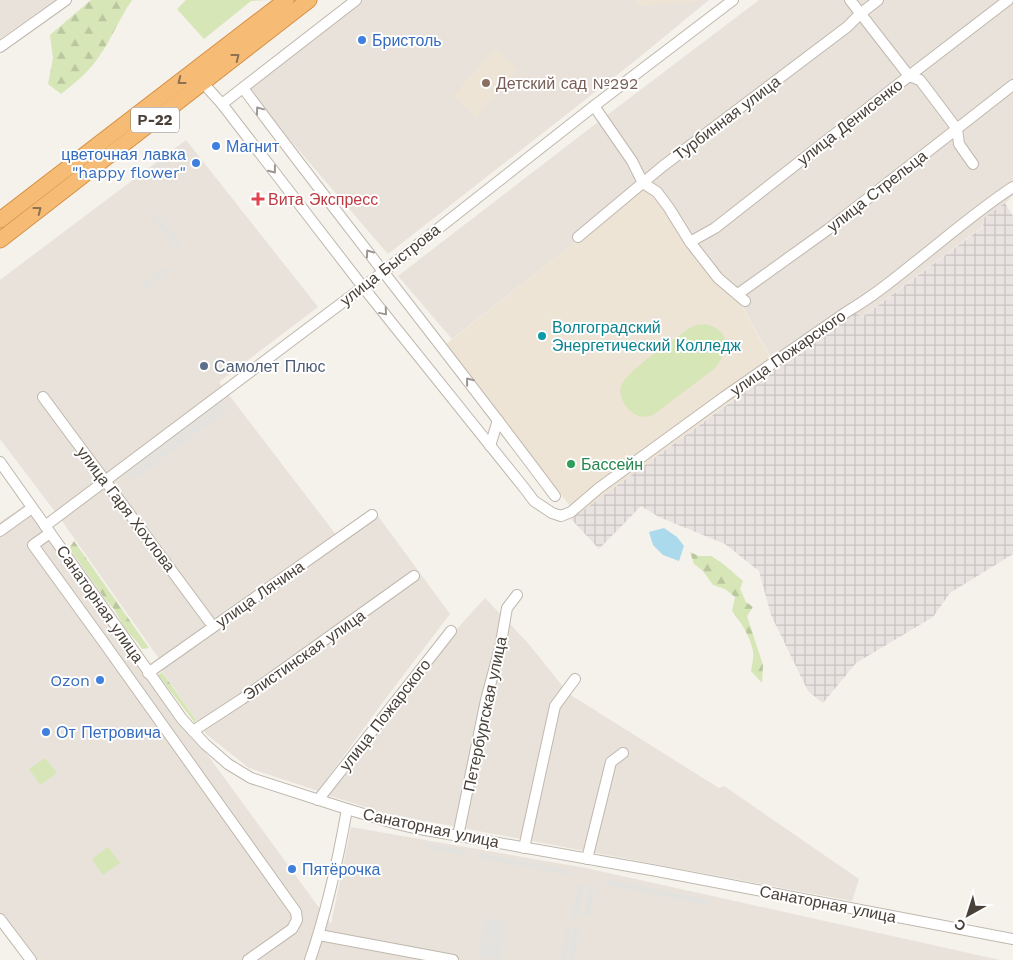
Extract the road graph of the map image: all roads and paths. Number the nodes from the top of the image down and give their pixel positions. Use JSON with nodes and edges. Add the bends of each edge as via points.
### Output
{"nodes":[{"id":1,"x":66,"y":0,"type":"edge"},
{"id":2,"x":286,"y":0,"type":"edge"},
{"id":3,"x":309,"y":0,"type":"edge"},
{"id":4,"x":356,"y":0,"type":"edge"},
{"id":5,"x":734,"y":0,"type":"edge"},
{"id":6,"x":850,"y":0,"type":"edge"},
{"id":7,"x":878,"y":0,"type":"edge"},
{"id":8,"x":1008,"y":0,"type":"edge"},
{"id":9,"x":860,"y":14,"type":"junction"},
{"id":10,"x":0,"y":47,"type":"edge"},
{"id":11,"x":909,"y":76,"type":"junction"},
{"id":12,"x":203,"y":83,"type":"junction"},
{"id":13,"x":1013,"y":85,"type":"edge"},
{"id":14,"x":242,"y":88,"type":"junction"},
{"id":15,"x":222,"y":104,"type":"junction"},
{"id":16,"x":594,"y":106,"type":"junction"},
{"id":17,"x":957,"y":129,"type":"junction"},
{"id":18,"x":973,"y":164,"type":"dead end"},
{"id":19,"x":643,"y":183,"type":"junction"},
{"id":20,"x":1013,"y":187,"type":"edge"},
{"id":21,"x":0,"y":220,"type":"edge"},
{"id":22,"x":578,"y":237,"type":"dead end"},
{"id":23,"x":0,"y":240,"type":"edge"},
{"id":24,"x":690,"y":242,"type":"junction"},
{"id":25,"x":383,"y":272,"type":"junction"},
{"id":26,"x":363,"y":287,"type":"junction"},
{"id":27,"x":43,"y":397,"type":"dead end"},
{"id":28,"x":498,"y":420,"type":"junction"},
{"id":29,"x":490,"y":446,"type":"junction"},
{"id":30,"x":0,"y":462,"type":"edge"},
{"id":31,"x":105,"y":481,"type":"junction"},
{"id":32,"x":555,"y":496,"type":"dead end"},
{"id":33,"x":32,"y":508,"type":"junction"},
{"id":34,"x":372,"y":515,"type":"dead end"},
{"id":35,"x":47,"y":530,"type":"junction"},
{"id":36,"x":0,"y":531,"type":"edge"},
{"id":37,"x":414,"y":576,"type":"dead end"},
{"id":38,"x":517,"y":595,"type":"dead end"},
{"id":39,"x":209,"y":621,"type":"dead end"},
{"id":40,"x":118,"y":629,"type":"junction"},
{"id":41,"x":451,"y":631,"type":"dead end"},
{"id":42,"x":102,"y":640,"type":"junction"},
{"id":43,"x":148,"y":672,"type":"junction"},
{"id":44,"x":575,"y":679,"type":"dead end"},
{"id":45,"x":193,"y":731,"type":"junction"},
{"id":46,"x":623,"y":754,"type":"dead end"},
{"id":47,"x":318,"y":800,"type":"junction"},
{"id":48,"x":347,"y":809,"type":"junction"},
{"id":49,"x":458,"y":836,"type":"junction"},
{"id":50,"x":524,"y":848,"type":"junction"},
{"id":51,"x":587,"y":859,"type":"junction"},
{"id":52,"x":0,"y":919,"type":"edge"},
{"id":53,"x":319,"y":935,"type":"junction"},
{"id":54,"x":1013,"y":939,"type":"edge"},
{"id":55,"x":31,"y":960,"type":"edge"},
{"id":56,"x":248,"y":960,"type":"edge"},
{"id":57,"x":310,"y":960,"type":"edge"},
{"id":58,"x":453,"y":960,"type":"edge"}],
"edges":[{"from":1,"to":10,"type":"street"},
{"from":2,"to":21,"type":"highway","number":"Р-22","one_way":true},
{"from":12,"to":3,"type":"highway","number":"Р-22","one_way":true},
{"from":4,"to":14,"type":"street"},
{"from":5,"to":16,"type":"street","name":"улица Быстрова"},
{"from":6,"to":9,"type":"street"},
{"from":7,"to":9,"type":"street","name":"Турбинная улица"},
{"from":8,"to":11,"type":"street","name":"улица Денисенко"},
{"from":9,"to":11,"type":"street"},
{"from":9,"to":19,"type":"street","name":"Турбинная улица","via":[[847,28]]},
{"from":11,"to":17,"type":"street","via":[[920,80]]},
{"from":11,"to":24,"type":"street","name":"улица Денисенко","via":[[715,228]]},
{"from":12,"to":15,"type":"street"},
{"from":23,"to":12,"type":"highway","number":"Р-22","one_way":true},
{"from":13,"to":17,"type":"street","name":"улица Стрельца"},
{"from":14,"to":15,"type":"street"},
{"from":25,"to":14,"type":"street","one_way":true},
{"from":15,"to":26,"type":"street","one_way":true},
{"from":16,"to":19,"type":"street","via":[[632,161]]},
{"from":16,"to":25,"type":"street","name":"улица Быстрова"},
{"from":17,"to":18,"type":"street","via":[[959,144]]},
{"from":17,"to":24,"type":"street","name":"улица Стрельца","via":[[742,298],[718,278]]},
{"from":19,"to":22,"type":"street","name":"Турбинная улица"},
{"from":19,"to":24,"type":"street","via":[[658,192]]},
{"from":20,"to":29,"type":"street","name":"улица Пожарского","via":[[861,303],[700,414],[571,512],[561,516],[534,500]]},
{"from":25,"to":26,"type":"street","name":"улица Быстрова"},
{"from":28,"to":25,"type":"street","one_way":true},
{"from":26,"to":29,"type":"street","one_way":true},
{"from":26,"to":31,"type":"street","name":"улица Быстрова"},
{"from":27,"to":31,"type":"street","name":"улица Гаря Хохлова"},
{"from":28,"to":29,"type":"street"},
{"from":28,"to":32,"type":"street"},
{"from":30,"to":33,"type":"street","name":"Санаторная улица"},
{"from":31,"to":35,"type":"street","name":"улица Быстрова"},
{"from":31,"to":39,"type":"street","name":"улица Гаря Хохлова"},
{"from":33,"to":35,"type":"street","name":"Санаторная улица"},
{"from":33,"to":36,"type":"street"},
{"from":34,"to":43,"type":"street","name":"улица Лячина"},
{"from":35,"to":40,"type":"street","name":"Санаторная улица"},
{"from":35,"to":42,"type":"street","name":"улица Быстрова","via":[[33,545]]},
{"from":37,"to":45,"type":"street","name":"Элистинская улица"},
{"from":38,"to":49,"type":"street","name":"Петербургская улица","via":[[507,608]]},
{"from":40,"to":42,"type":"street"},
{"from":40,"to":43,"type":"street","name":"Санаторная улица"},
{"from":41,"to":47,"type":"street","name":"улица Пожарского"},
{"from":42,"to":56,"type":"street","via":[[296,912],[297,920],[292,929]]},
{"from":43,"to":45,"type":"street","name":"Санаторная улица"},
{"from":44,"to":50,"type":"street","via":[[555,706]]},
{"from":45,"to":47,"type":"street","name":"Санаторная улица","via":[[228,764],[251,778]]},
{"from":46,"to":51,"type":"street","via":[[611,762]]},
{"from":47,"to":48,"type":"street","name":"Санаторная улица"},
{"from":48,"to":49,"type":"street","name":"Санаторная улица","via":[[397,824]]},
{"from":48,"to":53,"type":"street"},
{"from":49,"to":50,"type":"street","name":"Санаторная улица"},
{"from":50,"to":51,"type":"street","name":"Санаторная улица"},
{"from":51,"to":54,"type":"street","name":"Санаторная улица"},
{"from":52,"to":55,"type":"street"},
{"from":53,"to":57,"type":"street"},
{"from":53,"to":58,"type":"street"}]}
